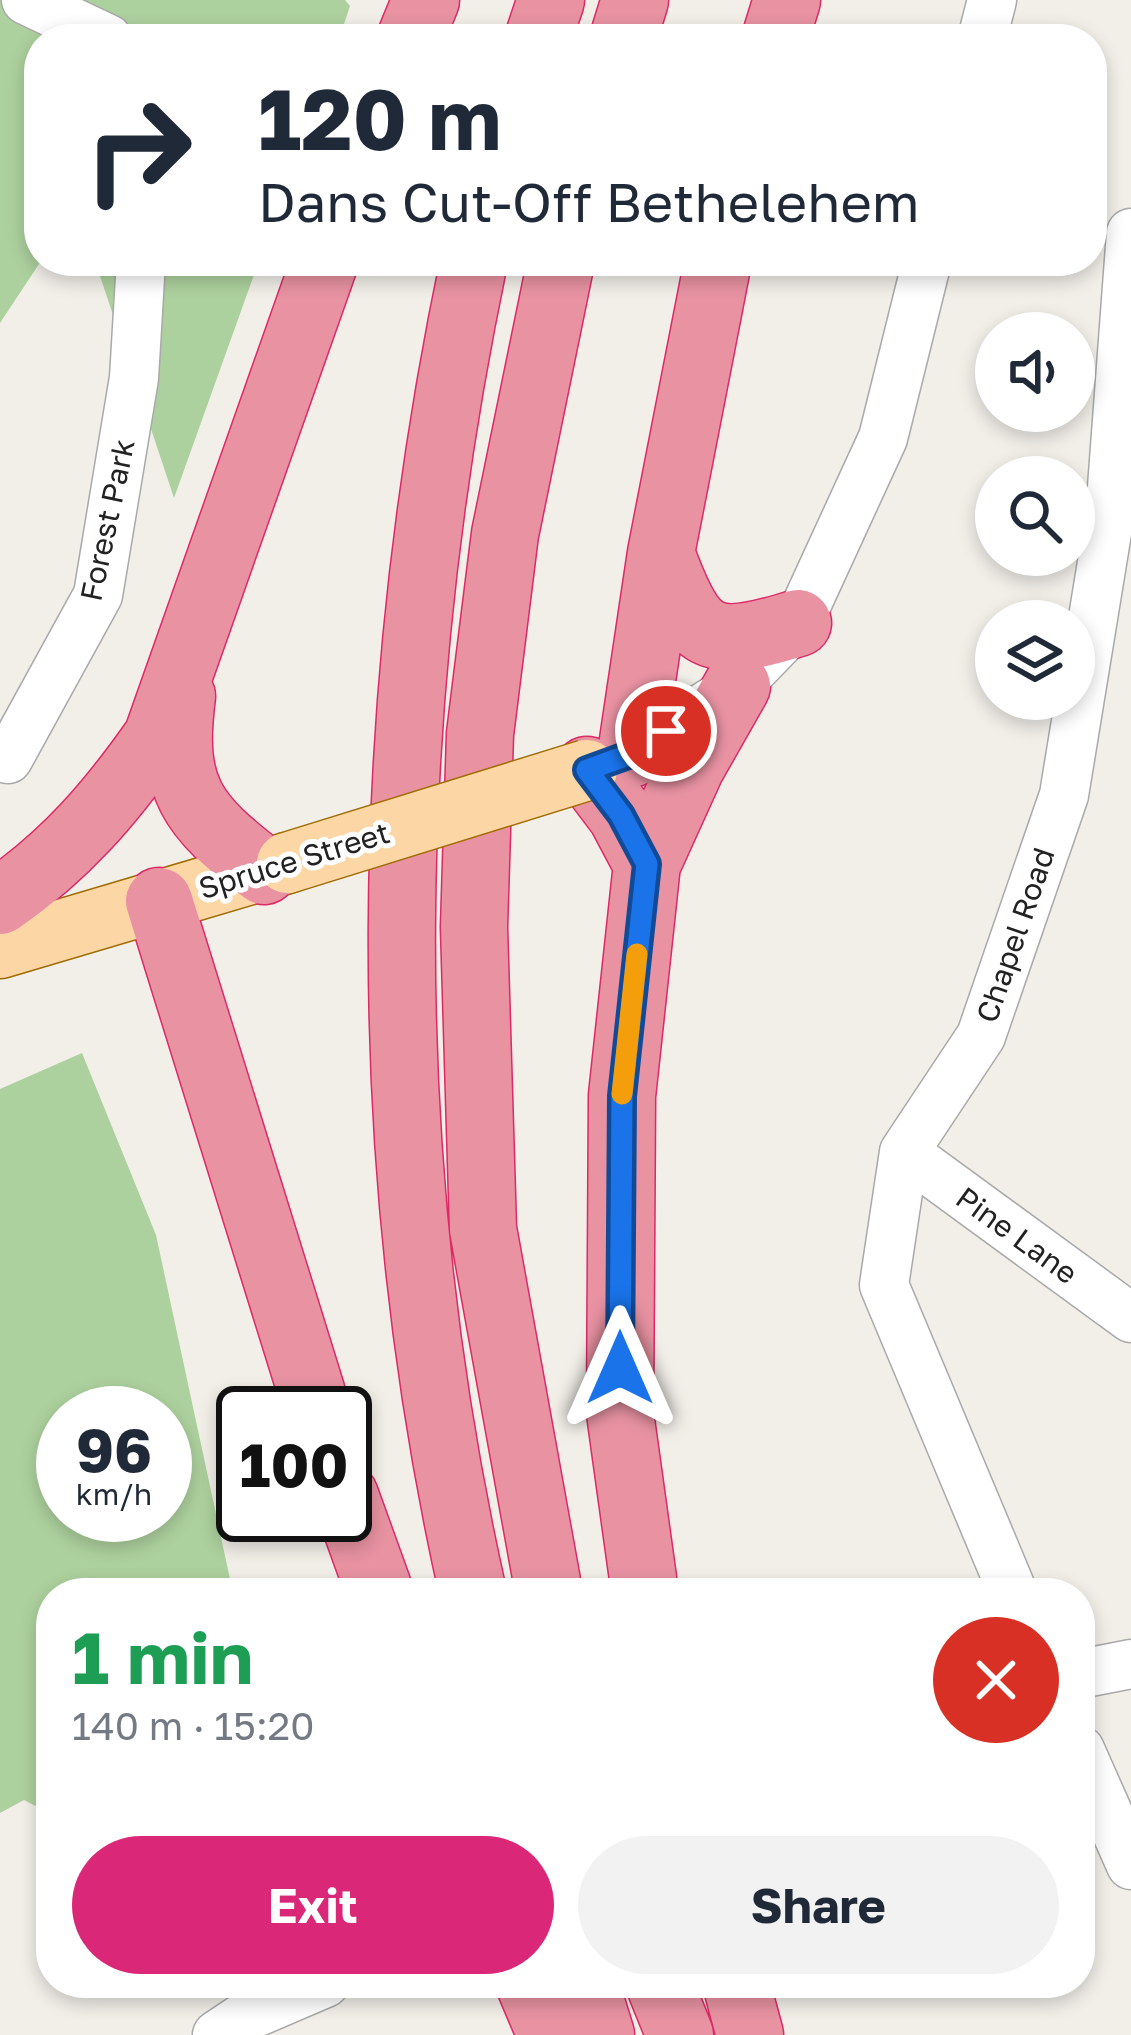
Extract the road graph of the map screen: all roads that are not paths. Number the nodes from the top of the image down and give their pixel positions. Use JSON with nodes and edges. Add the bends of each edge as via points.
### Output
{"nodes":[{"id":1,"x":26,"y":0,"type":"edge"},
{"id":2,"x":76,"y":24,"type":"edge"},
{"id":3,"x":1131,"y":233,"type":"edge"},
{"id":4,"x":140,"y":276,"type":"edge"},
{"id":5,"x":320,"y":276,"type":"edge"},
{"id":6,"x":471,"y":276,"type":"edge"},
{"id":7,"x":558,"y":276,"type":"edge"},
{"id":8,"x":715,"y":276,"type":"edge"},
{"id":9,"x":923,"y":276,"type":"edge"},
{"id":10,"x":661,"y":554,"type":"junction"},
{"id":11,"x":798,"y":623,"type":"junction"},
{"id":12,"x":188,"y":651,"type":"junction"},
{"id":13,"x":737,"y":686,"type":"junction"},
{"id":14,"x":8,"y":759,"type":"dead end"},
{"id":15,"x":609,"y":762,"type":"junction"},
{"id":16,"x":647,"y":864,"type":"junction"},
{"id":17,"x":275,"y":867,"type":"junction"},
{"id":18,"x":0,"y":901,"type":"edge"},
{"id":19,"x":159,"y":901,"type":"junction"},
{"id":20,"x":0,"y":947,"type":"edge"},
{"id":21,"x":904,"y":1152,"type":"junction"},
{"id":22,"x":1131,"y":1318,"type":"edge"},
{"id":23,"x":311,"y":1386,"type":"edge"},
{"id":24,"x":362,"y":1542,"type":"edge"},
{"id":25,"x":375,"y":1578,"type":"edge"},
{"id":26,"x":470,"y":1578,"type":"edge"},
{"id":27,"x":546,"y":1578,"type":"edge"},
{"id":28,"x":643,"y":1578,"type":"edge"},
{"id":29,"x":1006,"y":1578,"type":"edge"},
{"id":30,"x":1131,"y":1664,"type":"edge"},
{"id":31,"x":1095,"y":1672,"type":"edge"},
{"id":32,"x":1095,"y":1784,"type":"edge"},
{"id":33,"x":1131,"y":1865,"type":"edge"},
{"id":34,"x":292,"y":1998,"type":"edge"},
{"id":35,"x":535,"y":1998,"type":"edge"},
{"id":36,"x":590,"y":1998,"type":"edge"},
{"id":37,"x":664,"y":1998,"type":"edge"},
{"id":38,"x":740,"y":1998,"type":"edge"},
{"id":39,"x":229,"y":2027,"type":"edge"},
{"id":40,"x":551,"y":2035,"type":"edge"},
{"id":41,"x":601,"y":2035,"type":"edge"},
{"id":42,"x":680,"y":2035,"type":"edge"},
{"id":43,"x":750,"y":2035,"type":"edge"}],
"edges":[{"from":1,"to":2,"type":"street"},
{"from":3,"to":21,"type":"street","name":"Chapel Road","via":[[1110,514],[1064,795],[981,1036]]},
{"from":4,"to":14,"type":"street","name":"Forest Park","via":[[134,378],[98,595]]},
{"from":5,"to":12,"type":"highway"},
{"from":6,"to":26,"type":"highway","via":[[441,418],[409,686],[401,863],[404,1091],[417,1249],[442,1454]]},
{"from":7,"to":27,"type":"highway","via":[[505,534],[480,734],[475,927],[483,1229]]},
{"from":8,"to":10,"type":"highway"},
{"from":9,"to":11,"type":"street","name":"Spruce Street","via":[[883,438]]},
{"from":10,"to":11,"type":"highway","via":[[682,609],[704,631],[741,641]]},
{"from":10,"to":15,"type":"highway"},
{"from":11,"to":13,"type":"street","name":"Spruce Street"},
{"from":12,"to":17,"type":"highway","via":[[176,768],[226,842]]},
{"from":12,"to":18,"type":"highway","via":[[157,737],[110,805],[55,862]]},
{"from":13,"to":15,"type":"street","name":"Spruce Street"},
{"from":13,"to":16,"type":"highway"},
{"from":15,"to":16,"type":"highway","via":[[621,815]]},
{"from":15,"to":17,"type":"main road","name":"Spruce Street","bridge":true},
{"from":16,"to":28,"type":"highway","via":[[622,1096],[620,1390]]},
{"from":17,"to":19,"type":"main road","name":"Spruce Street"},
{"from":19,"to":20,"type":"main road","name":"Spruce Street"},
{"from":19,"to":23,"type":"highway"},
{"from":21,"to":22,"type":"street","name":"Pine Lane"},
{"from":21,"to":29,"type":"street","name":"Chapel Road","via":[[884,1285]]},
{"from":24,"to":25,"type":"highway"},
{"from":30,"to":31,"type":"street"},
{"from":32,"to":33,"type":"street"},
{"from":34,"to":39,"type":"street"},
{"from":35,"to":40,"type":"highway"},
{"from":36,"to":41,"type":"highway"},
{"from":37,"to":42,"type":"highway"},
{"from":38,"to":43,"type":"highway"}]}
